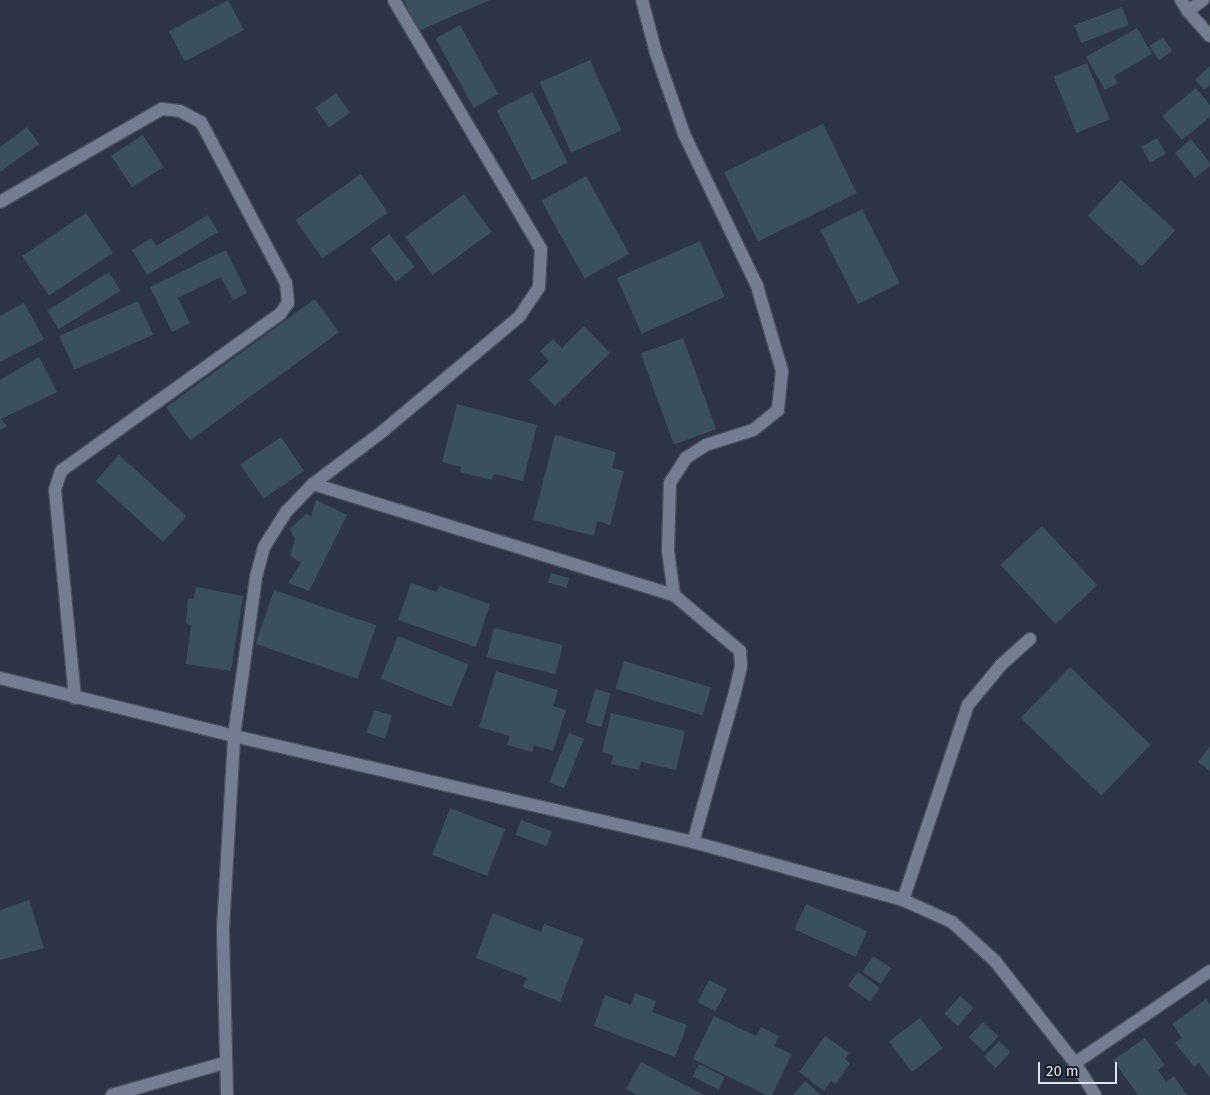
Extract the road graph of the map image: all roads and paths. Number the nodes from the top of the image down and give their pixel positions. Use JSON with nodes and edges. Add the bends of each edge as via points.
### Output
{"nodes":[{"id":1,"x":394,"y":0,"type":"edge"},
{"id":2,"x":642,"y":0,"type":"edge"},
{"id":3,"x":1181,"y":0,"type":"edge"},
{"id":4,"x":1203,"y":0,"type":"edge"},
{"id":5,"x":1188,"y":11,"type":"junction"},
{"id":6,"x":1210,"y":36,"type":"edge"},
{"id":7,"x":0,"y":202,"type":"edge"},
{"id":8,"x":313,"y":484,"type":"junction"},
{"id":9,"x":674,"y":594,"type":"junction"},
{"id":10,"x":1030,"y":638,"type":"dead end"},
{"id":11,"x":0,"y":678,"type":"edge"},
{"id":12,"x":75,"y":698,"type":"junction"},
{"id":13,"x":234,"y":736,"type":"junction"},
{"id":14,"x":693,"y":842,"type":"junction"},
{"id":15,"x":903,"y":900,"type":"junction"},
{"id":16,"x":1210,"y":971,"type":"edge"},
{"id":17,"x":224,"y":1063,"type":"junction"},
{"id":18,"x":1075,"y":1063,"type":"junction"},
{"id":19,"x":112,"y":1095,"type":"edge"},
{"id":20,"x":227,"y":1095,"type":"edge"},
{"id":21,"x":1094,"y":1095,"type":"edge"}],
"edges":[{"from":1,"to":8,"type":"street","via":[[541,250],[539,287],[519,317],[383,431]]},
{"from":2,"to":9,"type":"street","via":[[684,134],[757,286],[782,371],[778,410],[753,430],[706,445],[686,458],[670,483],[668,551]]},
{"from":3,"to":5,"type":"street"},
{"from":4,"to":5,"type":"street"},
{"from":5,"to":6,"type":"street"},
{"from":7,"to":12,"type":"street","via":[[162,109],[180,111],[201,122],[286,283],[288,302],[280,314],[61,471],[55,490]]},
{"from":8,"to":9,"type":"street"},
{"from":8,"to":13,"type":"street","via":[[286,512],[264,547],[256,577]]},
{"from":9,"to":14,"type":"street","via":[[740,651],[741,666],[735,692]]},
{"from":10,"to":15,"type":"street","via":[[1001,665],[968,705]]},
{"from":11,"to":12,"type":"street"},
{"from":12,"to":13,"type":"street"},
{"from":13,"to":14,"type":"street"},
{"from":13,"to":17,"type":"street","via":[[223,929]]},
{"from":14,"to":15,"type":"street"},
{"from":15,"to":18,"type":"street","via":[[952,922],[995,961]]},
{"from":16,"to":18,"type":"street"},
{"from":17,"to":19,"type":"street"},
{"from":17,"to":20,"type":"street"},
{"from":18,"to":21,"type":"street"}]}
